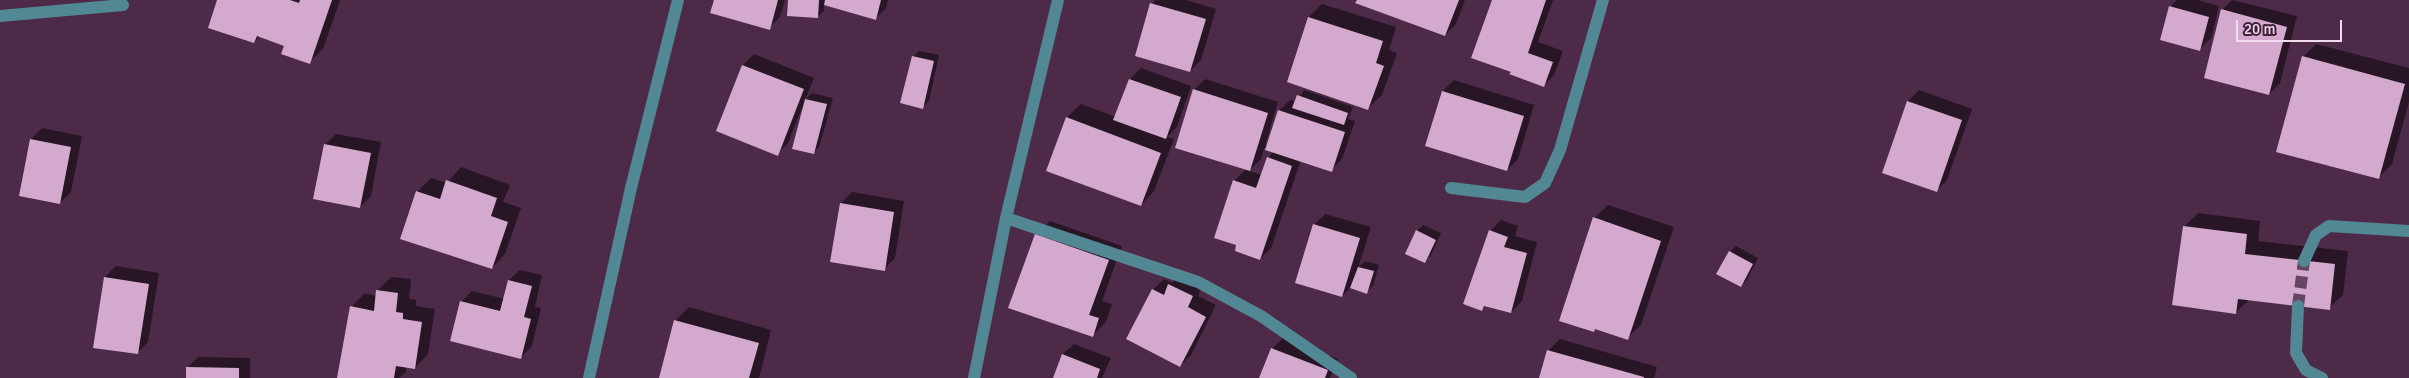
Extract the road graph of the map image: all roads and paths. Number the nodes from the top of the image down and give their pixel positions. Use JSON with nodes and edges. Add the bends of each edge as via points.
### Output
{"nodes":[{"id":1,"x":678,"y":0,"type":"edge"},
{"id":2,"x":1058,"y":0,"type":"edge"},
{"id":3,"x":1603,"y":0,"type":"edge"},
{"id":4,"x":123,"y":5,"type":"dead end"},
{"id":5,"x":0,"y":16,"type":"edge"},
{"id":6,"x":1451,"y":188,"type":"dead end"},
{"id":7,"x":1006,"y":218,"type":"junction"},
{"id":8,"x":2409,"y":231,"type":"edge"},
{"id":9,"x":2304,"y":261,"type":"tunnel mouth"},
{"id":10,"x":2298,"y":306,"type":"tunnel mouth"},
{"id":11,"x":589,"y":378,"type":"edge"},
{"id":12,"x":974,"y":378,"type":"edge"},
{"id":13,"x":1351,"y":378,"type":"edge"},
{"id":14,"x":2322,"y":378,"type":"edge"}],
"edges":[{"from":1,"to":11,"type":"street","via":[[631,188]]},
{"from":2,"to":7,"type":"street"},
{"from":3,"to":6,"type":"street","via":[[1560,150],[1546,182],[1526,197]]},
{"from":4,"to":5,"type":"street"},
{"from":7,"to":12,"type":"street"},
{"from":7,"to":13,"type":"street","via":[[1198,282],[1261,316]]},
{"from":8,"to":9,"type":"street","via":[[2329,226],[2316,235]]},
{"from":10,"to":14,"type":"street","via":[[2296,353],[2306,370]]}]}
